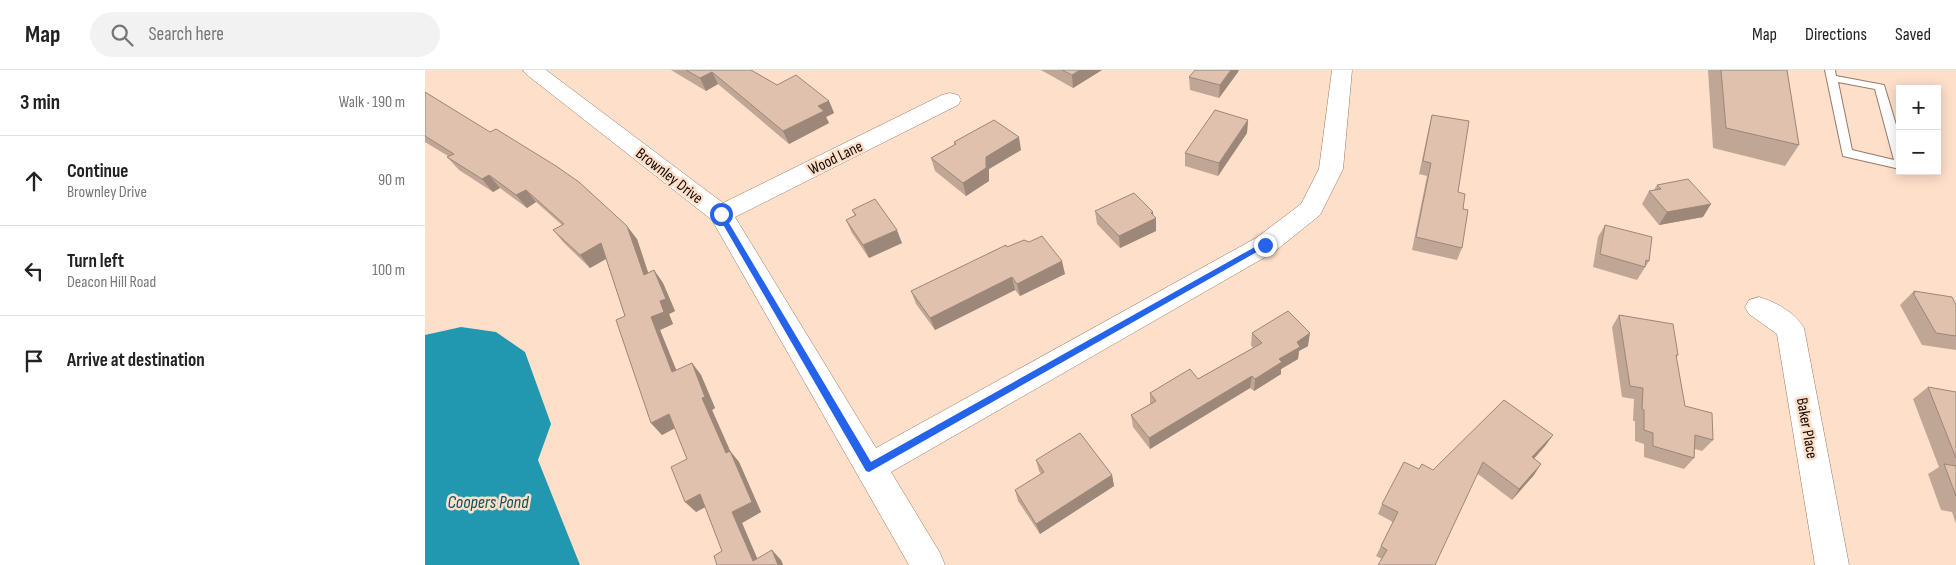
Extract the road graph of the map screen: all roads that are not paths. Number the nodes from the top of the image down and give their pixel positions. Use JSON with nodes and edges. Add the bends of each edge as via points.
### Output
{"nodes":[{"id":1,"x":533,"y":70,"type":"edge"},
{"id":2,"x":1342,"y":70,"type":"edge"},
{"id":3,"x":1831,"y":74,"type":"edge"},
{"id":4,"x":950,"y":100,"type":"dead end"},
{"id":5,"x":1896,"y":145,"type":"edge"},
{"id":6,"x":1896,"y":164,"type":"edge"},
{"id":7,"x":721,"y":214,"type":"junction"},
{"id":8,"x":1759,"y":307,"type":"dead end"},
{"id":9,"x":869,"y":468,"type":"junction"},
{"id":10,"x":928,"y":565,"type":"edge"},
{"id":11,"x":1832,"y":565,"type":"edge"}],
"edges":[{"from":1,"to":7,"type":"street","name":"Brownley Drive"},
{"from":2,"to":9,"type":"street","via":[[1331,169],[1311,209],[1265,245]]},
{"from":3,"to":5,"type":"lane","via":[[1880,87]]},
{"from":3,"to":6,"type":"lane","via":[[1847,154]]},
{"from":4,"to":7,"type":"street","name":"Wood Lane"},
{"from":7,"to":9,"type":"street","name":"Brownley Drive"},
{"from":8,"to":11,"type":"street","name":"Baker Place","via":[[1790,328]]},
{"from":9,"to":10,"type":"street","name":"Brownley Drive"}]}
